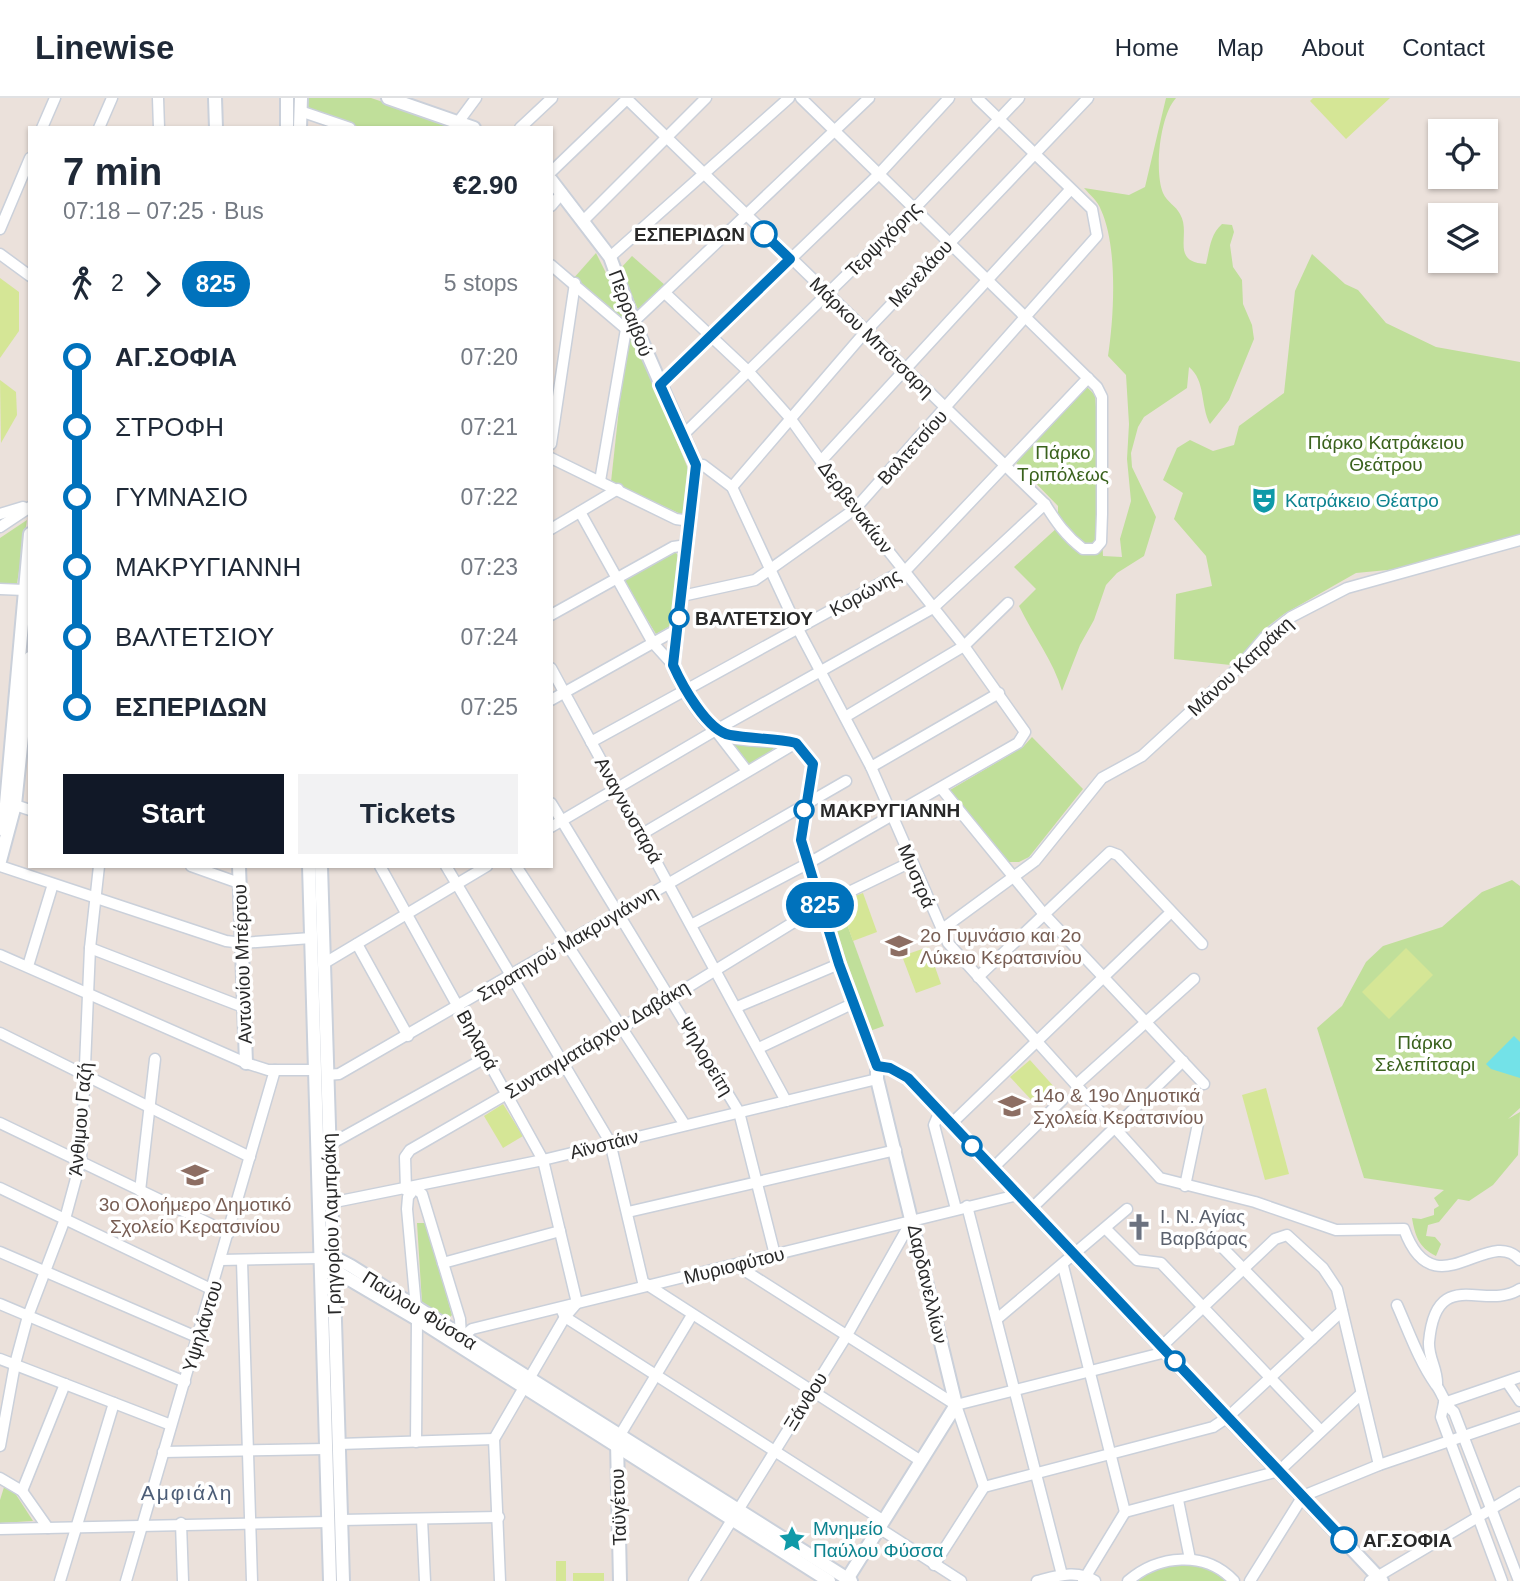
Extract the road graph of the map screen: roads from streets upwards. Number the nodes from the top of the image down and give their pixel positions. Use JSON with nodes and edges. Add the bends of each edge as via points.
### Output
{"nodes":[{"id":1,"x":55,"y":98,"type":"edge"},
{"id":2,"x":112,"y":98,"type":"edge"},
{"id":3,"x":159,"y":98,"type":"edge"},
{"id":4,"x":215,"y":98,"type":"edge"},
{"id":5,"x":287,"y":98,"type":"edge"},
{"id":6,"x":476,"y":98,"type":"edge"},
{"id":7,"x":552,"y":98,"type":"edge"},
{"id":8,"x":627,"y":98,"type":"edge"},
{"id":9,"x":706,"y":98,"type":"edge"},
{"id":10,"x":789,"y":98,"type":"edge"},
{"id":11,"x":801,"y":98,"type":"edge"},
{"id":12,"x":869,"y":98,"type":"edge"},
{"id":13,"x":948,"y":98,"type":"edge"},
{"id":14,"x":977,"y":98,"type":"edge"},
{"id":15,"x":1019,"y":98,"type":"edge"},
{"id":16,"x":396,"y":99,"type":"edge"},
{"id":17,"x":1083,"y":100,"type":"edge"},
{"id":18,"x":300,"y":105,"type":"edge"},
{"id":19,"x":459,"y":121,"type":"junction"},
{"id":20,"x":999,"y":121,"type":"junction"},
{"id":21,"x":43,"y":126,"type":"edge"},
{"id":22,"x":100,"y":126,"type":"edge"},
{"id":23,"x":159,"y":126,"type":"edge"},
{"id":24,"x":216,"y":126,"type":"edge"},
{"id":25,"x":287,"y":126,"type":"edge"},
{"id":26,"x":300,"y":126,"type":"edge"},
{"id":27,"x":346,"y":126,"type":"edge"},
{"id":28,"x":470,"y":126,"type":"edge"},
{"id":29,"x":522,"y":126,"type":"edge"},
{"id":30,"x":835,"y":132,"type":"junction"},
{"id":31,"x":666,"y":138,"type":"junction"},
{"id":32,"x":1033,"y":153,"type":"junction"},
{"id":33,"x":28,"y":163,"type":"edge"},
{"id":34,"x":553,"y":170,"type":"edge"},
{"id":35,"x":879,"y":174,"type":"junction"},
{"id":36,"x":704,"y":176,"type":"junction"},
{"id":37,"x":553,"y":182,"type":"edge"},
{"id":38,"x":1070,"y":190,"type":"junction"},
{"id":39,"x":562,"y":192,"type":"junction"},
{"id":40,"x":553,"y":203,"type":"edge"},
{"id":41,"x":914,"y":209,"type":"junction"},
{"id":42,"x":746,"y":218,"type":"junction"},
{"id":43,"x":583,"y":221,"type":"junction"},
{"id":44,"x":0,"y":229,"type":"edge"},
{"id":45,"x":950,"y":242,"type":"junction"},
{"id":46,"x":0,"y":254,"type":"edge"},
{"id":47,"x":610,"y":257,"type":"junction"},
{"id":48,"x":790,"y":259,"type":"junction"},
{"id":49,"x":553,"y":266,"type":"edge"},
{"id":50,"x":28,"y":275,"type":"edge"},
{"id":51,"x":989,"y":280,"type":"junction"},
{"id":52,"x":576,"y":283,"type":"junction"},
{"id":53,"x":666,"y":294,"type":"junction"},
{"id":54,"x":827,"y":294,"type":"junction"},
{"id":55,"x":1027,"y":317,"type":"junction"},
{"id":56,"x":630,"y":326,"type":"junction"},
{"id":57,"x":866,"y":331,"type":"junction"},
{"id":58,"x":712,"y":336,"type":"junction"},
{"id":59,"x":908,"y":370,"type":"junction"},
{"id":60,"x":749,"y":372,"type":"junction"},
{"id":61,"x":1088,"y":378,"type":"junction"},
{"id":62,"x":660,"y":385,"type":"junction"},
{"id":63,"x":947,"y":408,"type":"junction"},
{"id":64,"x":790,"y":418,"type":"junction"},
{"id":65,"x":553,"y":431,"type":"edge"},
{"id":66,"x":683,"y":435,"type":"junction"},
{"id":67,"x":553,"y":459,"type":"edge"},
{"id":68,"x":821,"y":461,"type":"junction"},
{"id":69,"x":696,"y":465,"type":"junction"},
{"id":70,"x":1006,"y":466,"type":"junction"},
{"id":71,"x":600,"y":481,"type":"junction"},
{"id":72,"x":732,"y":487,"type":"junction"},
{"id":73,"x":618,"y":489,"type":"junction"},
{"id":74,"x":1045,"y":504,"type":"junction"},
{"id":75,"x":28,"y":507,"type":"edge"},
{"id":76,"x":28,"y":507,"type":"edge"},
{"id":77,"x":855,"y":509,"type":"junction"},
{"id":78,"x":580,"y":512,"type":"junction"},
{"id":79,"x":0,"y":514,"type":"edge"},
{"id":80,"x":691,"y":521,"type":"junction"},
{"id":81,"x":0,"y":527,"type":"edge"},
{"id":82,"x":553,"y":528,"type":"edge"},
{"id":83,"x":1520,"y":540,"type":"edge"},
{"id":84,"x":687,"y":545,"type":"junction"},
{"id":85,"x":28,"y":553,"type":"edge"},
{"id":86,"x":771,"y":571,"type":"junction"},
{"id":87,"x":904,"y":571,"type":"junction"},
{"id":88,"x":617,"y":579,"type":"junction"},
{"id":89,"x":0,"y":589,"type":"edge"},
{"id":90,"x":24,"y":590,"type":"junction"},
{"id":91,"x":682,"y":596,"type":"junction"},
{"id":92,"x":1008,"y":603,"type":"dead end"},
{"id":93,"x":933,"y":608,"type":"junction"},
{"id":94,"x":553,"y":614,"type":"edge"},
{"id":95,"x":798,"y":629,"type":"junction"},
{"id":96,"x":676,"y":630,"type":"junction"},
{"id":97,"x":653,"y":643,"type":"junction"},
{"id":98,"x":964,"y":646,"type":"junction"},
{"id":99,"x":673,"y":665,"type":"junction"},
{"id":100,"x":553,"y":671,"type":"edge"},
{"id":101,"x":820,"y":672,"type":"junction"},
{"id":102,"x":28,"y":682,"type":"edge"},
{"id":103,"x":684,"y":688,"type":"junction"},
{"id":104,"x":565,"y":692,"type":"junction"},
{"id":105,"x":999,"y":693,"type":"junction"},
{"id":106,"x":553,"y":699,"type":"edge"},
{"id":107,"x":845,"y":717,"type":"junction"},
{"id":108,"x":716,"y":730,"type":"junction"},
{"id":109,"x":592,"y":742,"type":"junction"},
{"id":110,"x":796,"y":743,"type":"junction"},
{"id":111,"x":871,"y":767,"type":"junction"},
{"id":112,"x":747,"y":771,"type":"junction"},
{"id":113,"x":846,"y":781,"type":"dead end"},
{"id":114,"x":941,"y":788,"type":"junction"},
{"id":115,"x":617,"y":789,"type":"junction"},
{"id":116,"x":7,"y":803,"type":"edge"},
{"id":117,"x":553,"y":806,"type":"edge"},
{"id":118,"x":806,"y":806,"type":"junction"},
{"id":119,"x":28,"y":809,"type":"edge"},
{"id":120,"x":892,"y":816,"type":"junction"},
{"id":121,"x":562,"y":821,"type":"junction"},
{"id":122,"x":553,"y":826,"type":"edge"},
{"id":123,"x":0,"y":829,"type":"edge"},
{"id":124,"x":642,"y":834,"type":"junction"},
{"id":125,"x":0,"y":861,"type":"edge"},
{"id":126,"x":911,"y":862,"type":"junction"},
{"id":127,"x":807,"y":864,"type":"junction"},
{"id":128,"x":0,"y":866,"type":"edge"},
{"id":129,"x":99,"y":868,"type":"edge"},
{"id":130,"x":197,"y":868,"type":"edge"},
{"id":131,"x":239,"y":868,"type":"edge"},
{"id":132,"x":309,"y":868,"type":"edge"},
{"id":133,"x":321,"y":868,"type":"edge"},
{"id":134,"x":381,"y":868,"type":"edge"},
{"id":135,"x":447,"y":868,"type":"edge"},
{"id":136,"x":483,"y":868,"type":"edge"},
{"id":137,"x":517,"y":868,"type":"edge"},
{"id":138,"x":1013,"y":878,"type":"junction"},
{"id":139,"x":239,"y":883,"type":"junction"},
{"id":140,"x":669,"y":883,"type":"junction"},
{"id":141,"x":53,"y":884,"type":"junction"},
{"id":142,"x":457,"y":884,"type":"junction"},
{"id":143,"x":94,"y":896,"type":"junction"},
{"id":144,"x":820,"y":906,"type":"junction"},
{"id":145,"x":618,"y":913,"type":"junction"},
{"id":146,"x":1042,"y":913,"type":"junction"},
{"id":147,"x":407,"y":914,"type":"junction"},
{"id":148,"x":1167,"y":916,"type":"dead end"},
{"id":149,"x":693,"y":924,"type":"junction"},
{"id":150,"x":941,"y":930,"type":"junction"},
{"id":151,"x":311,"y":938,"type":"junction"},
{"id":152,"x":568,"y":942,"type":"junction"},
{"id":153,"x":242,"y":943,"type":"junction"},
{"id":154,"x":357,"y":944,"type":"junction"},
{"id":155,"x":1202,"y":944,"type":"dead end"},
{"id":156,"x":90,"y":948,"type":"junction"},
{"id":157,"x":0,"y":955,"type":"edge"},
{"id":158,"x":323,"y":964,"type":"junction"},
{"id":159,"x":839,"y":964,"type":"junction"},
{"id":160,"x":28,"y":967,"type":"junction"},
{"id":161,"x":715,"y":968,"type":"junction"},
{"id":162,"x":511,"y":975,"type":"junction"},
{"id":163,"x":978,"y":976,"type":"junction"},
{"id":164,"x":1102,"y":977,"type":"junction"},
{"id":165,"x":1194,"y":979,"type":"dead end"},
{"id":166,"x":88,"y":994,"type":"junction"},
{"id":167,"x":670,"y":998,"type":"junction"},
{"id":168,"x":854,"y":1003,"type":"junction"},
{"id":169,"x":243,"y":1007,"type":"junction"},
{"id":170,"x":459,"y":1007,"type":"junction"},
{"id":171,"x":737,"y":1007,"type":"junction"},
{"id":172,"x":1146,"y":1021,"type":"junction"},
{"id":173,"x":624,"y":1027,"type":"junction"},
{"id":174,"x":0,"y":1033,"type":"edge"},
{"id":175,"x":408,"y":1036,"type":"junction"},
{"id":176,"x":1038,"y":1043,"type":"junction"},
{"id":177,"x":759,"y":1048,"type":"junction"},
{"id":178,"x":487,"y":1057,"type":"junction"},
{"id":179,"x":155,"y":1059,"type":"dead end"},
{"id":180,"x":1183,"y":1060,"type":"junction"},
{"id":181,"x":246,"y":1063,"type":"junction"},
{"id":182,"x":562,"y":1063,"type":"junction"},
{"id":183,"x":275,"y":1070,"type":"junction"},
{"id":184,"x":881,"y":1071,"type":"junction"},
{"id":185,"x":321,"y":1072,"type":"junction"},
{"id":186,"x":85,"y":1076,"type":"junction"},
{"id":187,"x":1203,"y":1084,"type":"dead end"},
{"id":188,"x":1076,"y":1085,"type":"junction"},
{"id":189,"x":507,"y":1093,"type":"junction"},
{"id":190,"x":1063,"y":1099,"type":"dead end"},
{"id":191,"x":786,"y":1101,"type":"junction"},
{"id":192,"x":149,"y":1109,"type":"junction"},
{"id":193,"x":940,"y":1111,"type":"junction"},
{"id":194,"x":739,"y":1112,"type":"junction"},
{"id":195,"x":1199,"y":1119,"type":"dead end"},
{"id":196,"x":0,"y":1123,"type":"edge"},
{"id":197,"x":951,"y":1123,"type":"junction"},
{"id":198,"x":685,"y":1125,"type":"junction"},
{"id":199,"x":1115,"y":1127,"type":"junction"},
{"id":200,"x":610,"y":1142,"type":"junction"},
{"id":201,"x":329,"y":1145,"type":"junction"},
{"id":202,"x":896,"y":1150,"type":"junction"},
{"id":203,"x":250,"y":1157,"type":"junction"},
{"id":204,"x":80,"y":1160,"type":"junction"},
{"id":205,"x":543,"y":1160,"type":"junction"},
{"id":206,"x":993,"y":1168,"type":"junction"},
{"id":207,"x":758,"y":1182,"type":"junction"},
{"id":208,"x":1185,"y":1186,"type":"junction"},
{"id":209,"x":0,"y":1188,"type":"edge"},
{"id":210,"x":410,"y":1189,"type":"junction"},
{"id":211,"x":141,"y":1191,"type":"junction"},
{"id":212,"x":1017,"y":1195,"type":"junction"},
{"id":213,"x":330,"y":1203,"type":"junction"},
{"id":214,"x":967,"y":1206,"type":"junction"},
{"id":215,"x":956,"y":1209,"type":"junction"},
{"id":216,"x":1031,"y":1209,"type":"junction"},
{"id":217,"x":1127,"y":1209,"type":"dead end"},
{"id":218,"x":628,"y":1212,"type":"junction"},
{"id":219,"x":65,"y":1219,"type":"junction"},
{"id":220,"x":912,"y":1219,"type":"junction"},
{"id":221,"x":1105,"y":1229,"type":"junction"},
{"id":222,"x":560,"y":1231,"type":"junction"},
{"id":223,"x":229,"y":1233,"type":"junction"},
{"id":224,"x":1223,"y":1248,"type":"dead end"},
{"id":225,"x":0,"y":1252,"type":"edge"},
{"id":226,"x":1518,"y":1254,"type":"edge"},
{"id":227,"x":775,"y":1255,"type":"junction"},
{"id":228,"x":1076,"y":1255,"type":"junction"},
{"id":229,"x":221,"y":1260,"type":"junction"},
{"id":230,"x":242,"y":1261,"type":"junction"},
{"id":231,"x":328,"y":1261,"type":"junction"},
{"id":232,"x":443,"y":1263,"type":"junction"},
{"id":233,"x":736,"y":1265,"type":"junction"},
{"id":234,"x":1063,"y":1266,"type":"junction"},
{"id":235,"x":1244,"y":1270,"type":"junction"},
{"id":236,"x":45,"y":1271,"type":"junction"},
{"id":237,"x":357,"y":1283,"type":"junction"},
{"id":238,"x":648,"y":1286,"type":"junction"},
{"id":239,"x":1520,"y":1289,"type":"edge"},
{"id":240,"x":213,"y":1290,"type":"junction"},
{"id":241,"x":333,"y":1295,"type":"junction"},
{"id":242,"x":577,"y":1303,"type":"junction"},
{"id":243,"x":0,"y":1304,"type":"edge"},
{"id":244,"x":1397,"y":1305,"type":"dead end"},
{"id":245,"x":1204,"y":1308,"type":"junction"},
{"id":246,"x":1342,"y":1311,"type":"junction"},
{"id":247,"x":416,"y":1312,"type":"junction"},
{"id":248,"x":562,"y":1312,"type":"junction"},
{"id":249,"x":692,"y":1315,"type":"junction"},
{"id":250,"x":28,"y":1316,"type":"junction"},
{"id":251,"x":997,"y":1319,"type":"junction"},
{"id":252,"x":846,"y":1335,"type":"junction"},
{"id":253,"x":199,"y":1338,"type":"junction"},
{"id":254,"x":1311,"y":1339,"type":"junction"},
{"id":255,"x":458,"y":1340,"type":"junction"},
{"id":256,"x":1164,"y":1350,"type":"junction"},
{"id":257,"x":0,"y":1359,"type":"edge"},
{"id":258,"x":15,"y":1364,"type":"junction"},
{"id":259,"x":1091,"y":1372,"type":"junction"},
{"id":260,"x":654,"y":1375,"type":"junction"},
{"id":261,"x":1520,"y":1377,"type":"edge"},
{"id":262,"x":1271,"y":1378,"type":"junction"},
{"id":263,"x":185,"y":1382,"type":"junction"},
{"id":264,"x":1507,"y":1382,"type":"junction"},
{"id":265,"x":526,"y":1383,"type":"junction"},
{"id":266,"x":65,"y":1384,"type":"junction"},
{"id":267,"x":1437,"y":1385,"type":"junction"},
{"id":268,"x":812,"y":1391,"type":"junction"},
{"id":269,"x":1015,"y":1391,"type":"junction"},
{"id":270,"x":1361,"y":1394,"type":"junction"},
{"id":271,"x":1520,"y":1401,"type":"edge"},
{"id":272,"x":114,"y":1403,"type":"junction"},
{"id":273,"x":1444,"y":1403,"type":"junction"},
{"id":274,"x":956,"y":1405,"type":"junction"},
{"id":275,"x":1520,"y":1417,"type":"edge"},
{"id":276,"x":1228,"y":1418,"type":"junction"},
{"id":277,"x":171,"y":1425,"type":"junction"},
{"id":278,"x":1320,"y":1430,"type":"junction"},
{"id":279,"x":1464,"y":1437,"type":"junction"},
{"id":280,"x":494,"y":1439,"type":"junction"},
{"id":281,"x":618,"y":1440,"type":"junction"},
{"id":282,"x":1450,"y":1441,"type":"junction"},
{"id":283,"x":416,"y":1442,"type":"junction"},
{"id":284,"x":0,"y":1446,"type":"edge"},
{"id":285,"x":332,"y":1447,"type":"junction"},
{"id":286,"x":249,"y":1449,"type":"junction"},
{"id":287,"x":774,"y":1451,"type":"junction"},
{"id":288,"x":163,"y":1452,"type":"junction"},
{"id":289,"x":1112,"y":1454,"type":"junction"},
{"id":290,"x":921,"y":1461,"type":"junction"},
{"id":291,"x":1379,"y":1465,"type":"junction"},
{"id":292,"x":1279,"y":1471,"type":"junction"},
{"id":293,"x":1035,"y":1472,"type":"junction"},
{"id":294,"x":0,"y":1478,"type":"edge"},
{"id":295,"x":984,"y":1487,"type":"junction"},
{"id":296,"x":22,"y":1491,"type":"junction"},
{"id":297,"x":1520,"y":1492,"type":"edge"},
{"id":298,"x":1303,"y":1496,"type":"junction"},
{"id":299,"x":1178,"y":1500,"type":"junction"},
{"id":300,"x":1490,"y":1508,"type":"junction"},
{"id":301,"x":1125,"y":1512,"type":"junction"},
{"id":302,"x":1477,"y":1515,"type":"junction"},
{"id":303,"x":737,"y":1516,"type":"junction"},
{"id":304,"x":499,"y":1517,"type":"junction"},
{"id":305,"x":422,"y":1519,"type":"junction"},
{"id":306,"x":335,"y":1521,"type":"junction"},
{"id":307,"x":181,"y":1523,"type":"junction"},
{"id":308,"x":250,"y":1523,"type":"junction"},
{"id":309,"x":142,"y":1524,"type":"junction"},
{"id":310,"x":881,"y":1525,"type":"junction"},
{"id":311,"x":77,"y":1527,"type":"junction"},
{"id":312,"x":48,"y":1528,"type":"junction"},
{"id":313,"x":0,"y":1529,"type":"edge"},
{"id":314,"x":1190,"y":1559,"type":"junction"},
{"id":315,"x":934,"y":1565,"type":"junction"},
{"id":316,"x":1067,"y":1577,"type":"edge"},
{"id":317,"x":1088,"y":1579,"type":"edge"},
{"id":318,"x":1377,"y":1579,"type":"edge"},
{"id":319,"x":697,"y":1580,"type":"edge"},
{"id":320,"x":848,"y":1580,"type":"edge"},
{"id":321,"x":61,"y":1581,"type":"edge"},
{"id":322,"x":126,"y":1581,"type":"edge"},
{"id":323,"x":183,"y":1581,"type":"edge"},
{"id":324,"x":252,"y":1581,"type":"edge"},
{"id":325,"x":330,"y":1581,"type":"edge"},
{"id":326,"x":343,"y":1581,"type":"edge"},
{"id":327,"x":425,"y":1581,"type":"edge"},
{"id":328,"x":500,"y":1581,"type":"edge"},
{"id":329,"x":620,"y":1581,"type":"edge"},
{"id":330,"x":829,"y":1581,"type":"edge"},
{"id":331,"x":961,"y":1581,"type":"edge"},
{"id":332,"x":1037,"y":1581,"type":"edge"},
{"id":333,"x":1128,"y":1581,"type":"edge"},
{"id":334,"x":1234,"y":1581,"type":"edge"},
{"id":335,"x":1250,"y":1581,"type":"edge"},
{"id":336,"x":1502,"y":1581,"type":"edge"},
{"id":337,"x":1518,"y":1581,"type":"edge"}],
"edges":[{"from":1,"to":21,"type":"street"},
{"from":2,"to":22,"type":"street"},
{"from":3,"to":23,"type":"street"},
{"from":4,"to":24,"type":"street"},
{"from":5,"to":25,"type":"street"},
{"from":6,"to":19,"type":"street"},
{"from":7,"to":29,"type":"street"},
{"from":8,"to":31,"type":"street","name":"Μάρκου Μπότσαρη"},
{"from":8,"to":34,"type":"street"},
{"from":9,"to":31,"type":"street"},
{"from":10,"to":36,"type":"street"},
{"from":11,"to":30,"type":"street"},
{"from":12,"to":30,"type":"street"},
{"from":13,"to":35,"type":"street"},
{"from":14,"to":20,"type":"street"},
{"from":15,"to":20,"type":"street","name":"Τερψιχόρης"},
{"from":16,"to":19,"type":"street"},
{"from":17,"to":32,"type":"street","name":"Μενελάου"},
{"from":18,"to":26,"type":"street"},
{"from":18,"to":27,"type":"street"},
{"from":19,"to":28,"type":"street"},
{"from":20,"to":32,"type":"street"},
{"from":20,"to":41,"type":"street","name":"Τερψιχόρης"},
{"from":30,"to":35,"type":"street"},
{"from":30,"to":42,"type":"street"},
{"from":31,"to":36,"type":"street","name":"Μάρκου Μπότσαρη"},
{"from":31,"to":43,"type":"street"},
{"from":32,"to":38,"type":"street"},
{"from":32,"to":45,"type":"street","name":"Μενελάου"},
{"from":33,"to":44,"type":"street"},
{"from":35,"to":41,"type":"street"},
{"from":35,"to":48,"type":"street"},
{"from":36,"to":42,"type":"street","name":"Μάρκου Μπότσαρη"},
{"from":36,"to":47,"type":"street"},
{"from":37,"to":39,"type":"street","name":"Περραιβού"},
{"from":38,"to":51,"type":"street"},
{"from":38,"to":55,"type":"street","name":"Βαλτετσίου","via":[[1095,213],[1097,236]]},
{"from":39,"to":40,"type":"street"},
{"from":39,"to":43,"type":"street","name":"Περραιβού"},
{"from":41,"to":45,"type":"street"},
{"from":41,"to":54,"type":"street","name":"Τερψιχόρης"},
{"from":42,"to":48,"type":"street","name":"Μάρκου Μπότσαρη"},
{"from":42,"to":53,"type":"street"},
{"from":43,"to":47,"type":"street","name":"Περραιβού"},
{"from":45,"to":51,"type":"street"},
{"from":45,"to":57,"type":"street","name":"Μενελάου"},
{"from":46,"to":50,"type":"street"},
{"from":47,"to":56,"type":"street","name":"Περραιβού"},
{"from":48,"to":54,"type":"street","name":"Μάρκου Μπότσαρη"},
{"from":48,"to":58,"type":"street"},
{"from":49,"to":52,"type":"street"},
{"from":51,"to":55,"type":"street"},
{"from":51,"to":59,"type":"street"},
{"from":52,"to":56,"type":"street"},
{"from":52,"to":65,"type":"street"},
{"from":53,"to":56,"type":"street"},
{"from":53,"to":58,"type":"street","name":"Δερβενακίων"},
{"from":54,"to":57,"type":"street","name":"Μάρκου Μπότσαρη"},
{"from":54,"to":60,"type":"street","name":"Τερψιχόρης"},
{"from":55,"to":61,"type":"street"},
{"from":55,"to":63,"type":"street","name":"Βαλτετσίου"},
{"from":56,"to":62,"type":"street","name":"Περραιβού"},
{"from":56,"to":71,"type":"street"},
{"from":57,"to":59,"type":"street","name":"Μάρκου Μπότσαρη"},
{"from":57,"to":64,"type":"street","name":"Μενελάου"},
{"from":58,"to":60,"type":"street","name":"Δερβενακίων"},
{"from":58,"to":62,"type":"street"},
{"from":59,"to":63,"type":"street","name":"Μάρκου Μπότσαρη"},
{"from":59,"to":68,"type":"street"},
{"from":60,"to":64,"type":"street","name":"Δερβενακίων"},
{"from":60,"to":66,"type":"street","name":"Τερψιχόρης"},
{"from":61,"to":70,"type":"street","name":"Κορώνης"},
{"from":61,"to":74,"type":"street","name":"Μάρκου Μπότσαρη","via":[[1102,397],[1101,542],[1095,549],[1083,550],[1058,527]]},
{"from":62,"to":66,"type":"street","name":"Περραιβού"},
{"from":63,"to":70,"type":"street","name":"Μάρκου Μπότσαρη"},
{"from":63,"to":77,"type":"street","name":"Βαλτετσίου"},
{"from":64,"to":68,"type":"street","name":"Δερβενακίων"},
{"from":64,"to":72,"type":"street","name":"Μενελάου"},
{"from":66,"to":69,"type":"street","name":"Περραιβού"},
{"from":67,"to":71,"type":"street"},
{"from":68,"to":77,"type":"street","name":"Δερβενακίων"},
{"from":69,"to":72,"type":"street","name":"Μυστρά","via":[[703,465]]},
{"from":69,"to":80,"type":"street","name":"Περραιβού"},
{"from":70,"to":74,"type":"street","name":"Μάρκου Μπότσαρη"},
{"from":70,"to":87,"type":"street","name":"Κορώνης"},
{"from":71,"to":73,"type":"street"},
{"from":72,"to":86,"type":"street","name":"Μυστρά"},
{"from":73,"to":78,"type":"street"},
{"from":73,"to":80,"type":"street","via":[[676,519]]},
{"from":74,"to":93,"type":"street"},
{"from":75,"to":79,"type":"street"},
{"from":76,"to":81,"type":"street"},
{"from":77,"to":86,"type":"street","name":"Βαλτετσίου"},
{"from":77,"to":87,"type":"street","name":"Δερβενακίων"},
{"from":78,"to":82,"type":"street"},
{"from":78,"to":88,"type":"street"},
{"from":80,"to":84,"type":"street","name":"Περραιβού"},
{"from":83,"to":138,"type":"street","name":"Μάνου Κατράκη","via":[[1347,587],[1291,617],[1142,756],[1102,778],[1035,861]]},
{"from":84,"to":88,"type":"street","via":[[673,547]]},
{"from":84,"to":91,"type":"street","name":"Περραιβού"},
{"from":85,"to":90,"type":"street"},
{"from":86,"to":91,"type":"street","name":"Βαλτετσίου","via":[[755,580]]},
{"from":86,"to":95,"type":"street","name":"Μυστρά"},
{"from":87,"to":93,"type":"street","name":"Δερβενακίων"},
{"from":87,"to":95,"type":"street","name":"Κορώνης"},
{"from":88,"to":94,"type":"street"},
{"from":88,"to":97,"type":"street"},
{"from":89,"to":90,"type":"street"},
{"from":90,"to":116,"type":"street"},
{"from":91,"to":96,"type":"street","name":"Περραιβού"},
{"from":92,"to":98,"type":"street"},
{"from":93,"to":98,"type":"street","name":"Δερβενακίων"},
{"from":93,"to":101,"type":"street"},
{"from":95,"to":101,"type":"street","name":"Μυστρά"},
{"from":95,"to":103,"type":"street","name":"Κορώνης"},
{"from":96,"to":97,"type":"street"},
{"from":96,"to":99,"type":"street","name":"Περραιβού"},
{"from":97,"to":99,"type":"street"},
{"from":97,"to":104,"type":"street"},
{"from":98,"to":105,"type":"street","name":"Δερβενακίων"},
{"from":98,"to":107,"type":"street"},
{"from":99,"to":103,"type":"street"},
{"from":100,"to":104,"type":"street","name":"Αναγνωσταρά"},
{"from":101,"to":107,"type":"street","name":"Μυστρά"},
{"from":101,"to":108,"type":"street"},
{"from":102,"to":116,"type":"street"},
{"from":103,"to":108,"type":"street"},
{"from":103,"to":109,"type":"street","name":"Κορώνης"},
{"from":104,"to":106,"type":"street"},
{"from":104,"to":109,"type":"street","name":"Αναγνωσταρά"},
{"from":105,"to":111,"type":"street"},
{"from":105,"to":114,"type":"street","name":"Δερβενακίων","via":[[1025,729],[1024,737]]},
{"from":107,"to":111,"type":"street","name":"Μυστρά"},
{"from":108,"to":110,"type":"street"},
{"from":108,"to":112,"type":"street"},
{"from":108,"to":115,"type":"street"},
{"from":109,"to":115,"type":"street","name":"Αναγνωσταρά"},
{"from":110,"to":112,"type":"street"},
{"from":110,"to":118,"type":"street","name":"Δαρδανελλίων","via":[[813,764]]},
{"from":111,"to":120,"type":"street","name":"Μυστρά"},
{"from":112,"to":124,"type":"street"},
{"from":113,"to":118,"type":"street","name":"Στρατηγού Μακρυγιάννη"},
{"from":114,"to":120,"type":"street"},
{"from":114,"to":138,"type":"street"},
{"from":115,"to":121,"type":"street"},
{"from":115,"to":124,"type":"street","name":"Αναγνωσταρά"},
{"from":116,"to":119,"type":"street"},
{"from":116,"to":123,"type":"street"},
{"from":116,"to":125,"type":"street"},
{"from":117,"to":121,"type":"street","name":"Ψηλορείτη"},
{"from":118,"to":127,"type":"street","name":"Δαρδανελλίων","via":[[800,828]]},
{"from":118,"to":140,"type":"street","name":"Στρατηγού Μακρυγιάννη"},
{"from":120,"to":126,"type":"street","name":"Μυστρά"},
{"from":120,"to":127,"type":"street"},
{"from":121,"to":122,"type":"street"},
{"from":121,"to":145,"type":"street","name":"Ψηλορείτη"},
{"from":124,"to":140,"type":"street","name":"Αναγνωσταρά"},
{"from":126,"to":144,"type":"street","name":"Συνταγματάρχου Δαβάκη"},
{"from":126,"to":150,"type":"street","name":"Μυστρά"},
{"from":127,"to":144,"type":"street","name":"Δαρδανελλίων"},
{"from":127,"to":149,"type":"street"},
{"from":128,"to":141,"type":"street"},
{"from":129,"to":143,"type":"street","name":"Άνθιμου Γαζή"},
{"from":130,"to":139,"type":"street"},
{"from":131,"to":139,"type":"street","name":"Αντωνίου Μπέρτου"},
{"from":132,"to":151,"type":"street","name":"Γρηγορίου Λαμπράκη"},
{"from":133,"to":158,"type":"street","name":"Γρηγορίου Λαμπράκη"},
{"from":134,"to":147,"type":"street","name":"Βηλαρά"},
{"from":135,"to":142,"type":"street"},
{"from":136,"to":142,"type":"street"},
{"from":137,"to":152,"type":"street"},
{"from":138,"to":146,"type":"street"},
{"from":138,"to":150,"type":"street","name":"Μάνου Κατράκη"},
{"from":139,"to":153,"type":"street","name":"Αντωνίου Μπέρτου"},
{"from":140,"to":145,"type":"street","name":"Στρατηγού Μακρυγιάννη"},
{"from":140,"to":149,"type":"street","name":"Αναγνωσταρά"},
{"from":141,"to":143,"type":"street"},
{"from":141,"to":160,"type":"street"},
{"from":142,"to":147,"type":"street"},
{"from":142,"to":162,"type":"street"},
{"from":143,"to":153,"type":"street","via":[[226,942]]},
{"from":143,"to":156,"type":"street","name":"Άνθιμου Γαζή"},
{"from":144,"to":159,"type":"street","name":"Δαρδανελλίων"},
{"from":144,"to":161,"type":"street","name":"Συνταγματάρχου Δαβάκη"},
{"from":145,"to":152,"type":"street","name":"Στρατηγού Μακρυγιάννη"},
{"from":145,"to":167,"type":"street","name":"Ψηλορείτη"},
{"from":146,"to":155,"type":"street","via":[[1110,852],[1118,855]]},
{"from":146,"to":163,"type":"street"},
{"from":146,"to":164,"type":"street"},
{"from":147,"to":154,"type":"street"},
{"from":147,"to":170,"type":"street","name":"Βηλαρά"},
{"from":148,"to":164,"type":"street"},
{"from":149,"to":161,"type":"street","name":"Αναγνωσταρά"},
{"from":150,"to":163,"type":"street","name":"Μυστρά"},
{"from":151,"to":153,"type":"street"},
{"from":151,"to":185,"type":"street","name":"Γρηγορίου Λαμπράκη"},
{"from":152,"to":162,"type":"street","name":"Στρατηγού Μακρυγιάννη"},
{"from":152,"to":173,"type":"street"},
{"from":153,"to":169,"type":"street","name":"Αντωνίου Μπέρτου"},
{"from":154,"to":158,"type":"street"},
{"from":154,"to":175,"type":"street"},
{"from":156,"to":166,"type":"street","name":"Άνθιμου Γαζή"},
{"from":156,"to":169,"type":"street"},
{"from":157,"to":160,"type":"street"},
{"from":158,"to":185,"type":"street","name":"Γρηγορίου Λαμπράκη"},
{"from":159,"to":168,"type":"street","name":"Δαρδανελλίων"},
{"from":159,"to":171,"type":"street"},
{"from":160,"to":166,"type":"street"},
{"from":161,"to":167,"type":"street","name":"Συνταγματάρχου Δαβάκη"},
{"from":161,"to":171,"type":"street","name":"Αναγνωσταρά"},
{"from":162,"to":170,"type":"street","name":"Στρατηγού Μακρυγιάννη"},
{"from":162,"to":182,"type":"street"},
{"from":163,"to":176,"type":"street","name":"Μυστρά"},
{"from":164,"to":172,"type":"street"},
{"from":164,"to":176,"type":"street"},
{"from":165,"to":172,"type":"street"},
{"from":166,"to":181,"type":"street"},
{"from":166,"to":186,"type":"street","name":"Άνθιμου Γαζή"},
{"from":167,"to":173,"type":"street","name":"Συνταγματάρχου Δαβάκη"},
{"from":167,"to":194,"type":"street","name":"Ψηλορείτη"},
{"from":168,"to":177,"type":"street"},
{"from":168,"to":184,"type":"street","name":"Δαρδανελλίων"},
{"from":169,"to":181,"type":"street","name":"Αντωνίου Μπέρτου"},
{"from":170,"to":175,"type":"street","name":"Στρατηγού Μακρυγιάννη"},
{"from":170,"to":178,"type":"street","name":"Βηλαρά"},
{"from":171,"to":177,"type":"street","name":"Αναγνωσταρά"},
{"from":172,"to":180,"type":"street"},
{"from":172,"to":188,"type":"street"},
{"from":173,"to":182,"type":"street","name":"Συνταγματάρχου Δαβάκη"},
{"from":173,"to":198,"type":"street"},
{"from":174,"to":186,"type":"street"},
{"from":175,"to":185,"type":"street","name":"Στρατηγού Μακρυγιάννη","via":[[340,1074]]},
{"from":176,"to":188,"type":"street","name":"Μυστρά"},
{"from":176,"to":197,"type":"street"},
{"from":177,"to":191,"type":"street","name":"Αναγνωσταρά"},
{"from":178,"to":189,"type":"street","name":"Βηλαρά"},
{"from":178,"to":201,"type":"street"},
{"from":179,"to":192,"type":"street"},
{"from":180,"to":187,"type":"street"},
{"from":180,"to":199,"type":"street"},
{"from":181,"to":183,"type":"street"},
{"from":182,"to":189,"type":"street","name":"Συνταγματάρχου Δαβάκη"},
{"from":182,"to":200,"type":"street"},
{"from":183,"to":185,"type":"street"},
{"from":183,"to":203,"type":"street","name":"Υψηλάντου"},
{"from":184,"to":191,"type":"street","name":"Αϊνστάιν"},
{"from":184,"to":193,"type":"street","via":[[908,1078]]},
{"from":184,"to":202,"type":"street","name":"Δαρδανελλίων"},
{"from":185,"to":201,"type":"street","name":"Γρηγορίου Λαμπράκη"},
{"from":185,"to":231,"type":"street","name":"Γρηγορίου Λαμπράκη"},
{"from":186,"to":192,"type":"street"},
{"from":186,"to":204,"type":"street","name":"Άνθιμου Γαζή"},
{"from":188,"to":199,"type":"street","name":"Μυστρά"},
{"from":189,"to":205,"type":"street","name":"Βηλαρά"},
{"from":189,"to":210,"type":"street","name":"Συνταγματάρχου Δαβάκη","via":[[407,1153]]},
{"from":190,"to":206,"type":"street"},
{"from":191,"to":194,"type":"street","name":"Αϊνστάιν"},
{"from":192,"to":203,"type":"street"},
{"from":192,"to":211,"type":"street"},
{"from":193,"to":197,"type":"street"},
{"from":193,"to":215,"type":"street","via":[[934,1125]]},
{"from":194,"to":198,"type":"street","name":"Αϊνστάιν"},
{"from":194,"to":207,"type":"street","name":"Ψηλορείτη"},
{"from":195,"to":208,"type":"street"},
{"from":196,"to":204,"type":"street"},
{"from":197,"to":206,"type":"street"},
{"from":198,"to":200,"type":"street","name":"Αϊνστάιν"},
{"from":199,"to":208,"type":"street","name":"Μυστρά","via":[[1160,1178]]},
{"from":199,"to":216,"type":"street"},
{"from":200,"to":205,"type":"street","name":"Αϊνστάιν"},
{"from":200,"to":218,"type":"street"},
{"from":201,"to":213,"type":"street","name":"Γρηγορίου Λαμπράκη"},
{"from":202,"to":207,"type":"street"},
{"from":202,"to":220,"type":"street","name":"Δαρδανελλίων"},
{"from":203,"to":223,"type":"street","name":"Υψηλάντου"},
{"from":204,"to":211,"type":"street"},
{"from":204,"to":219,"type":"street","name":"Άνθιμου Γαζή"},
{"from":205,"to":210,"type":"street","name":"Αϊνστάιν"},
{"from":205,"to":222,"type":"street","name":"Βηλαρά"},
{"from":206,"to":212,"type":"street"},
{"from":207,"to":218,"type":"street"},
{"from":207,"to":227,"type":"street","name":"Ψηλορείτη"},
{"from":208,"to":226,"type":"street","via":[[1255,1202],[1336,1230],[1404,1229],[1421,1257],[1446,1266],[1467,1263],[1496,1249]]},
{"from":209,"to":219,"type":"street"},
{"from":210,"to":213,"type":"street","name":"Αϊνστάιν"},
{"from":210,"to":232,"type":"street","via":[[422,1194]]},
{"from":210,"to":247,"type":"street","via":[[407,1209]]},
{"from":211,"to":223,"type":"street"},
{"from":212,"to":214,"type":"street","name":"Μυριοφύτου"},
{"from":212,"to":216,"type":"street"},
{"from":213,"to":231,"type":"street","name":"Γρηγορίου Λαμπράκη"},
{"from":214,"to":215,"type":"street","name":"Μυριοφύτου"},
{"from":214,"to":251,"type":"street"},
{"from":215,"to":220,"type":"street","name":"Μυριοφύτου"},
{"from":216,"to":228,"type":"street"},
{"from":217,"to":221,"type":"street"},
{"from":218,"to":238,"type":"street","via":[[640,1277]]},
{"from":219,"to":236,"type":"street","name":"Άνθιμου Γαζή"},
{"from":219,"to":240,"type":"street"},
{"from":220,"to":227,"type":"street","name":"Μυριοφύτου"},
{"from":220,"to":252,"type":"street","name":"Ξάνθου"},
{"from":220,"to":274,"type":"street","name":"Δαρδανελλίων"},
{"from":221,"to":228,"type":"street"},
{"from":221,"to":245,"type":"street","via":[[1137,1260],[1161,1263]]},
{"from":222,"to":232,"type":"street"},
{"from":222,"to":242,"type":"street","name":"Βηλαρά"},
{"from":223,"to":229,"type":"street","name":"Υψηλάντου"},
{"from":224,"to":235,"type":"street"},
{"from":225,"to":236,"type":"street"},
{"from":227,"to":233,"type":"street","name":"Μυριοφύτου"},
{"from":228,"to":234,"type":"street"},
{"from":228,"to":256,"type":"street"},
{"from":229,"to":230,"type":"street"},
{"from":229,"to":240,"type":"street","name":"Υψηλάντου"},
{"from":230,"to":231,"type":"street"},
{"from":230,"to":286,"type":"street"},
{"from":231,"to":237,"type":"street","name":"Παύλου Φύσσα"},
{"from":231,"to":241,"type":"street","name":"Γρηγορίου Λαμπράκη"},
{"from":231,"to":247,"type":"street","name":"Παύλου Φύσσα"},
{"from":231,"to":285,"type":"street","name":"Γρηγορίου Λαμπράκη"},
{"from":232,"to":255,"type":"street","via":[[460,1320]]},
{"from":233,"to":238,"type":"street","name":"Μυριοφύτου"},
{"from":233,"to":252,"type":"street"},
{"from":234,"to":251,"type":"street"},
{"from":234,"to":259,"type":"street"},
{"from":235,"to":245,"type":"street"},
{"from":235,"to":246,"type":"street","via":[[1275,1239],[1287,1235],[1323,1268],[1337,1289]]},
{"from":235,"to":254,"type":"street"},
{"from":236,"to":250,"type":"street","name":"Άνθιμου Γαζή"},
{"from":236,"to":253,"type":"street"},
{"from":237,"to":241,"type":"street"},
{"from":237,"to":247,"type":"street","name":"Παύλου Φύσσα"},
{"from":238,"to":242,"type":"street","name":"Μυριοφύτου"},
{"from":238,"to":249,"type":"street"},
{"from":239,"to":267,"type":"street","via":[[1504,1294],[1459,1294],[1445,1301],[1429,1340]]},
{"from":240,"to":253,"type":"street","name":"Υψηλάντου"},
{"from":241,"to":285,"type":"street","name":"Γρηγορίου Λαμπράκη"},
{"from":242,"to":248,"type":"street","name":"Μυριοφύτου"},
{"from":243,"to":250,"type":"street"},
{"from":244,"to":267,"type":"street","via":[[1427,1374]]},
{"from":245,"to":256,"type":"street"},
{"from":245,"to":262,"type":"street"},
{"from":246,"to":254,"type":"street"},
{"from":246,"to":270,"type":"street"},
{"from":247,"to":255,"type":"street","name":"Παύλου Φύσσα"},
{"from":247,"to":255,"type":"street","name":"Παύλου Φύσσα","via":[[430,1316]]},
{"from":247,"to":283,"type":"street"},
{"from":248,"to":255,"type":"street","name":"Μυριοφύτου","via":[[472,1329]]},
{"from":248,"to":260,"type":"street"},
{"from":248,"to":265,"type":"street"},
{"from":249,"to":260,"type":"street"},
{"from":249,"to":268,"type":"street"},
{"from":250,"to":258,"type":"street","name":"Άνθιμου Γαζή"},
{"from":250,"to":263,"type":"street"},
{"from":251,"to":269,"type":"street"},
{"from":252,"to":268,"type":"street","name":"Ξάνθου"},
{"from":252,"to":274,"type":"street"},
{"from":253,"to":263,"type":"street","name":"Υψηλάντου"},
{"from":254,"to":262,"type":"street"},
{"from":255,"to":265,"type":"street","name":"Παύλου Φύσσα"},
{"from":256,"to":259,"type":"street"},
{"from":256,"to":276,"type":"street"},
{"from":257,"to":258,"type":"street"},
{"from":258,"to":266,"type":"street"},
{"from":258,"to":284,"type":"street","name":"Άνθιμου Γαζή"},
{"from":259,"to":269,"type":"street"},
{"from":259,"to":289,"type":"street"},
{"from":260,"to":281,"type":"street"},
{"from":260,"to":287,"type":"street"},
{"from":261,"to":264,"type":"street"},
{"from":262,"to":276,"type":"street"},
{"from":262,"to":278,"type":"street"},
{"from":263,"to":277,"type":"street","name":"Υψηλάντου"},
{"from":264,"to":271,"type":"street"},
{"from":264,"to":273,"type":"street"},
{"from":265,"to":280,"type":"street"},
{"from":265,"to":281,"type":"street","name":"Παύλου Φύσσα"},
{"from":266,"to":272,"type":"street"},
{"from":266,"to":296,"type":"street"},
{"from":267,"to":273,"type":"street"},
{"from":268,"to":287,"type":"street","name":"Ξάνθου"},
{"from":268,"to":290,"type":"street"},
{"from":269,"to":274,"type":"street"},
{"from":269,"to":293,"type":"street"},
{"from":270,"to":278,"type":"street"},
{"from":270,"to":291,"type":"street"},
{"from":272,"to":277,"type":"street"},
{"from":272,"to":311,"type":"street"},
{"from":273,"to":279,"type":"street","via":[[1454,1412]]},
{"from":273,"to":282,"type":"street","via":[[1441,1417]]},
{"from":274,"to":290,"type":"street"},
{"from":274,"to":295,"type":"street","name":"Δαρδανελλίων"},
{"from":275,"to":279,"type":"street"},
{"from":276,"to":289,"type":"street","via":[[1213,1427]]},
{"from":276,"to":292,"type":"street"},
{"from":277,"to":288,"type":"street","name":"Υψηλάντου"},
{"from":278,"to":292,"type":"street"},
{"from":279,"to":282,"type":"street"},
{"from":279,"to":300,"type":"street"},
{"from":280,"to":283,"type":"street"},
{"from":280,"to":304,"type":"street"},
{"from":281,"to":303,"type":"street","name":"Παύλου Φύσσα"},
{"from":281,"to":329,"type":"street","name":"Ταϋγέτου"},
{"from":282,"to":291,"type":"street"},
{"from":282,"to":302,"type":"street"},
{"from":283,"to":285,"type":"street"},
{"from":285,"to":286,"type":"street"},
{"from":285,"to":306,"type":"street","name":"Γρηγορίου Λαμπράκη"},
{"from":286,"to":288,"type":"street"},
{"from":286,"to":308,"type":"street"},
{"from":287,"to":303,"type":"street","name":"Ξάνθου"},
{"from":287,"to":310,"type":"street"},
{"from":288,"to":309,"type":"street","name":"Υψηλάντου"},
{"from":289,"to":293,"type":"street"},
{"from":289,"to":301,"type":"street"},
{"from":290,"to":310,"type":"street"},
{"from":291,"to":298,"type":"street"},
{"from":292,"to":298,"type":"street"},
{"from":292,"to":299,"type":"street"},
{"from":293,"to":295,"type":"street"},
{"from":293,"to":316,"type":"street"},
{"from":294,"to":296,"type":"street"},
{"from":295,"to":315,"type":"street"},
{"from":296,"to":312,"type":"street"},
{"from":297,"to":300,"type":"street"},
{"from":298,"to":318,"type":"street"},
{"from":298,"to":335,"type":"street"},
{"from":299,"to":301,"type":"street"},
{"from":299,"to":314,"type":"street"},
{"from":300,"to":302,"type":"street"},
{"from":300,"to":337,"type":"street"},
{"from":301,"to":317,"type":"street"},
{"from":302,"to":318,"type":"street"},
{"from":302,"to":336,"type":"street"},
{"from":303,"to":319,"type":"street","name":"Ξάνθου"},
{"from":303,"to":320,"type":"street","name":"Παύλου Φύσσα"},
{"from":303,"to":330,"type":"street","name":"Παύλου Φύσσα"},
{"from":304,"to":305,"type":"street"},
{"from":304,"to":328,"type":"street"},
{"from":305,"to":306,"type":"street"},
{"from":305,"to":327,"type":"street"},
{"from":306,"to":308,"type":"street"},
{"from":306,"to":325,"type":"street","name":"Γρηγορίου Λαμπράκη"},
{"from":306,"to":326,"type":"street","name":"Γρηγορίου Λαμπράκη"},
{"from":307,"to":308,"type":"street"},
{"from":307,"to":309,"type":"street"},
{"from":307,"to":323,"type":"street"},
{"from":308,"to":324,"type":"street"},
{"from":309,"to":311,"type":"street"},
{"from":309,"to":322,"type":"street","name":"Υψηλάντου"},
{"from":310,"to":315,"type":"street"},
{"from":310,"to":320,"type":"street"},
{"from":311,"to":312,"type":"street"},
{"from":311,"to":321,"type":"street"},
{"from":312,"to":313,"type":"street"},
{"from":314,"to":333,"type":"street","via":[[1157,1563]]},
{"from":314,"to":334,"type":"street","via":[[1210,1564]]},
{"from":315,"to":331,"type":"street"},
{"from":316,"to":317,"type":"street"},
{"from":316,"to":332,"type":"street"}]}
